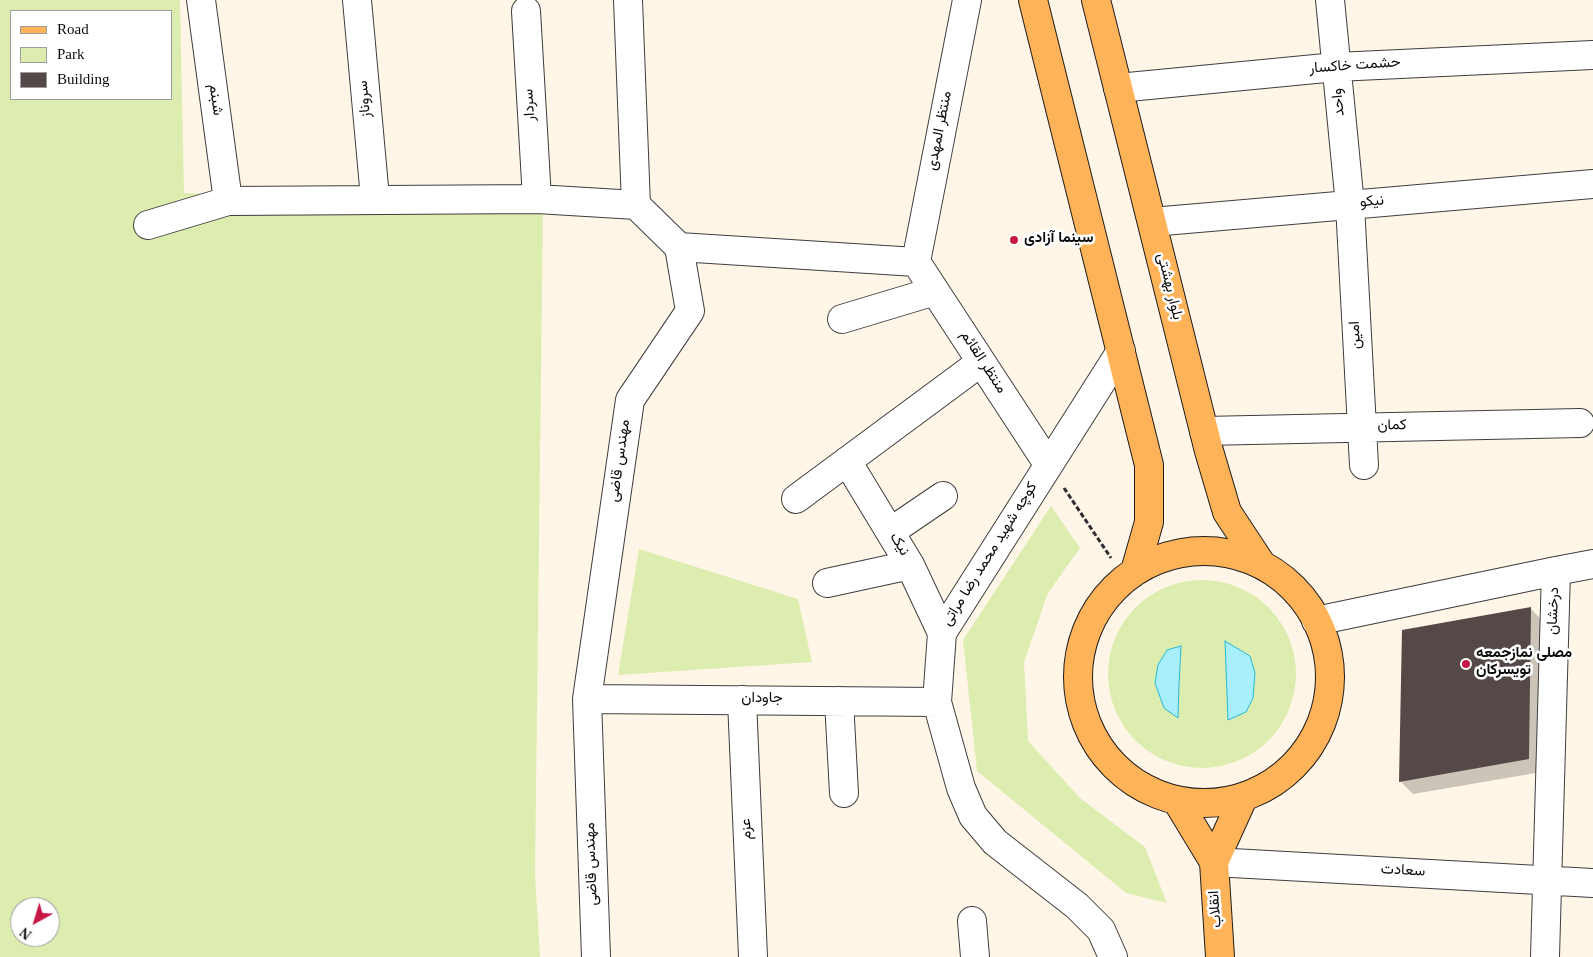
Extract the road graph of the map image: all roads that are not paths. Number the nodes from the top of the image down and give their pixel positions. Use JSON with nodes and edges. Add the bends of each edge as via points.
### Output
{"nodes":[{"id":1,"x":200,"y":0,"type":"edge"},
{"id":2,"x":357,"y":0,"type":"edge"},
{"id":3,"x":628,"y":0,"type":"edge"},
{"id":4,"x":967,"y":0,"type":"edge"},
{"id":5,"x":1033,"y":0,"type":"edge"},
{"id":6,"x":1096,"y":0,"type":"edge"},
{"id":7,"x":1330,"y":0,"type":"edge"},
{"id":8,"x":526,"y":11,"type":"dead end"},
{"id":9,"x":1593,"y":55,"type":"edge"},
{"id":10,"x":1336,"y":67,"type":"junction"},
{"id":11,"x":1118,"y":88,"type":"junction"},
{"id":12,"x":1593,"y":184,"type":"edge"},
{"id":13,"x":375,"y":198,"type":"junction"},
{"id":14,"x":537,"y":198,"type":"junction"},
{"id":15,"x":228,"y":201,"type":"junction"},
{"id":16,"x":636,"y":205,"type":"junction"},
{"id":17,"x":1350,"y":205,"type":"junction"},
{"id":18,"x":1152,"y":222,"type":"junction"},
{"id":19,"x":148,"y":225,"type":"dead end"},
{"id":20,"x":679,"y":248,"type":"junction"},
{"id":21,"x":916,"y":262,"type":"junction"},
{"id":22,"x":934,"y":291,"type":"junction"},
{"id":23,"x":842,"y":319,"type":"dead end"},
{"id":24,"x":1121,"y":351,"type":"junction"},
{"id":25,"x":981,"y":362,"type":"junction"},
{"id":26,"x":1580,"y":423,"type":"dead end"},
{"id":27,"x":1362,"y":428,"type":"junction"},
{"id":28,"x":1204,"y":432,"type":"junction"},
{"id":29,"x":847,"y":461,"type":"junction"},
{"id":30,"x":1048,"y":464,"type":"junction"},
{"id":31,"x":1364,"y":465,"type":"dead end"},
{"id":32,"x":943,"y":496,"type":"dead end"},
{"id":33,"x":796,"y":499,"type":"dead end"},
{"id":34,"x":890,"y":532,"type":"junction"},
{"id":35,"x":1593,"y":564,"type":"edge"},
{"id":36,"x":910,"y":565,"type":"junction"},
{"id":37,"x":1262,"y":565,"type":"junction"},
{"id":38,"x":1556,"y":571,"type":"junction"},
{"id":39,"x":1130,"y":575,"type":"junction"},
{"id":40,"x":827,"y":583,"type":"dead end"},
{"id":41,"x":1316,"y":621,"type":"junction"},
{"id":42,"x":942,"y":633,"type":"junction"},
{"id":43,"x":587,"y":699,"type":"junction"},
{"id":44,"x":742,"y":700,"type":"junction"},
{"id":45,"x":839,"y":701,"type":"junction"},
{"id":46,"x":937,"y":702,"type":"junction"},
{"id":47,"x":844,"y":793,"type":"dead end"},
{"id":48,"x":1243,"y":798,"type":"junction"},
{"id":49,"x":1177,"y":801,"type":"junction"},
{"id":50,"x":1214,"y":862,"type":"junction"},
{"id":51,"x":1548,"y":880,"type":"junction"},
{"id":52,"x":1593,"y":882,"type":"edge"},
{"id":53,"x":972,"y":921,"type":"dead end"},
{"id":54,"x":596,"y":957,"type":"edge"},
{"id":55,"x":753,"y":957,"type":"edge"},
{"id":56,"x":975,"y":957,"type":"edge"},
{"id":57,"x":1113,"y":957,"type":"edge"},
{"id":58,"x":1220,"y":957,"type":"edge"},
{"id":59,"x":1545,"y":957,"type":"edge"}],
"edges":[{"from":1,"to":15,"type":"street","name":"شبنم"},
{"from":2,"to":13,"type":"street","name":"سروناز"},
{"from":3,"to":16,"type":"street"},
{"from":4,"to":21,"type":"street","name":"منتظر المهدی"},
{"from":5,"to":24,"type":"main road"},
{"from":6,"to":11,"type":"main road","name":"بلوار بهشتی"},
{"from":7,"to":10,"type":"street","name":"واحد"},
{"from":8,"to":14,"type":"street","name":"سردار"},
{"from":9,"to":10,"type":"street","name":"حشمت خاکسار"},
{"from":10,"to":11,"type":"street","name":"حشمت خاکسار"},
{"from":10,"to":17,"type":"street","name":"واحد"},
{"from":11,"to":18,"type":"main road","name":"بلوار بهشتی"},
{"from":12,"to":17,"type":"street","name":"نیکو"},
{"from":13,"to":14,"type":"street"},
{"from":13,"to":15,"type":"street"},
{"from":14,"to":16,"type":"street"},
{"from":15,"to":19,"type":"street"},
{"from":16,"to":20,"type":"street"},
{"from":17,"to":18,"type":"street","name":"نیکو"},
{"from":17,"to":27,"type":"street","name":"امین"},
{"from":18,"to":28,"type":"main road","name":"بلوار بهشتی"},
{"from":20,"to":21,"type":"street"},
{"from":20,"to":43,"type":"street","name":"مهندس قاضی","via":[[690,311],[630,400]]},
{"from":21,"to":22,"type":"street","name":"منتظر القائم"},
{"from":22,"to":23,"type":"street"},
{"from":22,"to":25,"type":"street","name":"منتظر القائم"},
{"from":24,"to":30,"type":"street","name":"کوچه شهید محمد رضا مراتی"},
{"from":24,"to":39,"type":"main road","via":[[1149,465],[1149,522]]},
{"from":25,"to":29,"type":"street"},
{"from":25,"to":30,"type":"street","name":"منتظر القائم"},
{"from":26,"to":27,"type":"street","name":"کمان"},
{"from":27,"to":28,"type":"street","name":"کمان"},
{"from":27,"to":31,"type":"street","name":"امین"},
{"from":28,"to":37,"type":"main road","name":"بلوار بهشتی","via":[[1227,512]]},
{"from":29,"to":33,"type":"street"},
{"from":29,"to":34,"type":"street","name":"نیک"},
{"from":30,"to":42,"type":"street","name":"کوچه شهید محمد رضا مراتی"},
{"from":32,"to":34,"type":"street"},
{"from":34,"to":36,"type":"street","name":"نیک"},
{"from":35,"to":38,"type":"street"},
{"from":36,"to":40,"type":"street"},
{"from":36,"to":42,"type":"street","name":"نیک"},
{"from":37,"to":39,"type":"main road","via":[[1231,554],[1198,551],[1165,556]]},
{"from":37,"to":41,"type":"main road","via":[[1289,584],[1311,609]]},
{"from":38,"to":41,"type":"street","name":"درخشان"},
{"from":38,"to":51,"type":"street","name":"درخشان"},
{"from":39,"to":49,"type":"main road","via":[[1110,592],[1091,619],[1080,650],[1077,683],[1083,716],[1097,746],[1119,771],[1146,790]]},
{"from":41,"to":48,"type":"main road","via":[[1325,639],[1331,672],[1328,704],[1317,736],[1298,763],[1273,784]]},
{"from":42,"to":46,"type":"street","name":"کوچه شهید محمد رضا مراتی"},
{"from":43,"to":44,"type":"street","name":"جاودان"},
{"from":43,"to":54,"type":"street","name":"مهندس قاضی"},
{"from":44,"to":45,"type":"street","name":"جاودان"},
{"from":44,"to":55,"type":"street","name":"عزم"},
{"from":45,"to":46,"type":"street","name":"جاودان"},
{"from":45,"to":47,"type":"street"},
{"from":46,"to":57,"type":"street","name":"کوچه شهید محمد رضا مراتی","via":[[961,788],[973,816],[996,842],[1077,906],[1101,930]]},
{"from":48,"to":49,"type":"main road","via":[[1210,804]]},
{"from":48,"to":50,"type":"main road"},
{"from":49,"to":50,"type":"main road"},
{"from":50,"to":51,"type":"street","name":"سعادت"},
{"from":50,"to":58,"type":"main road","name":"انقلاب"},
{"from":51,"to":52,"type":"street","name":"سعادت"},
{"from":51,"to":59,"type":"street","name":"درخشان"},
{"from":53,"to":56,"type":"street"}]}
